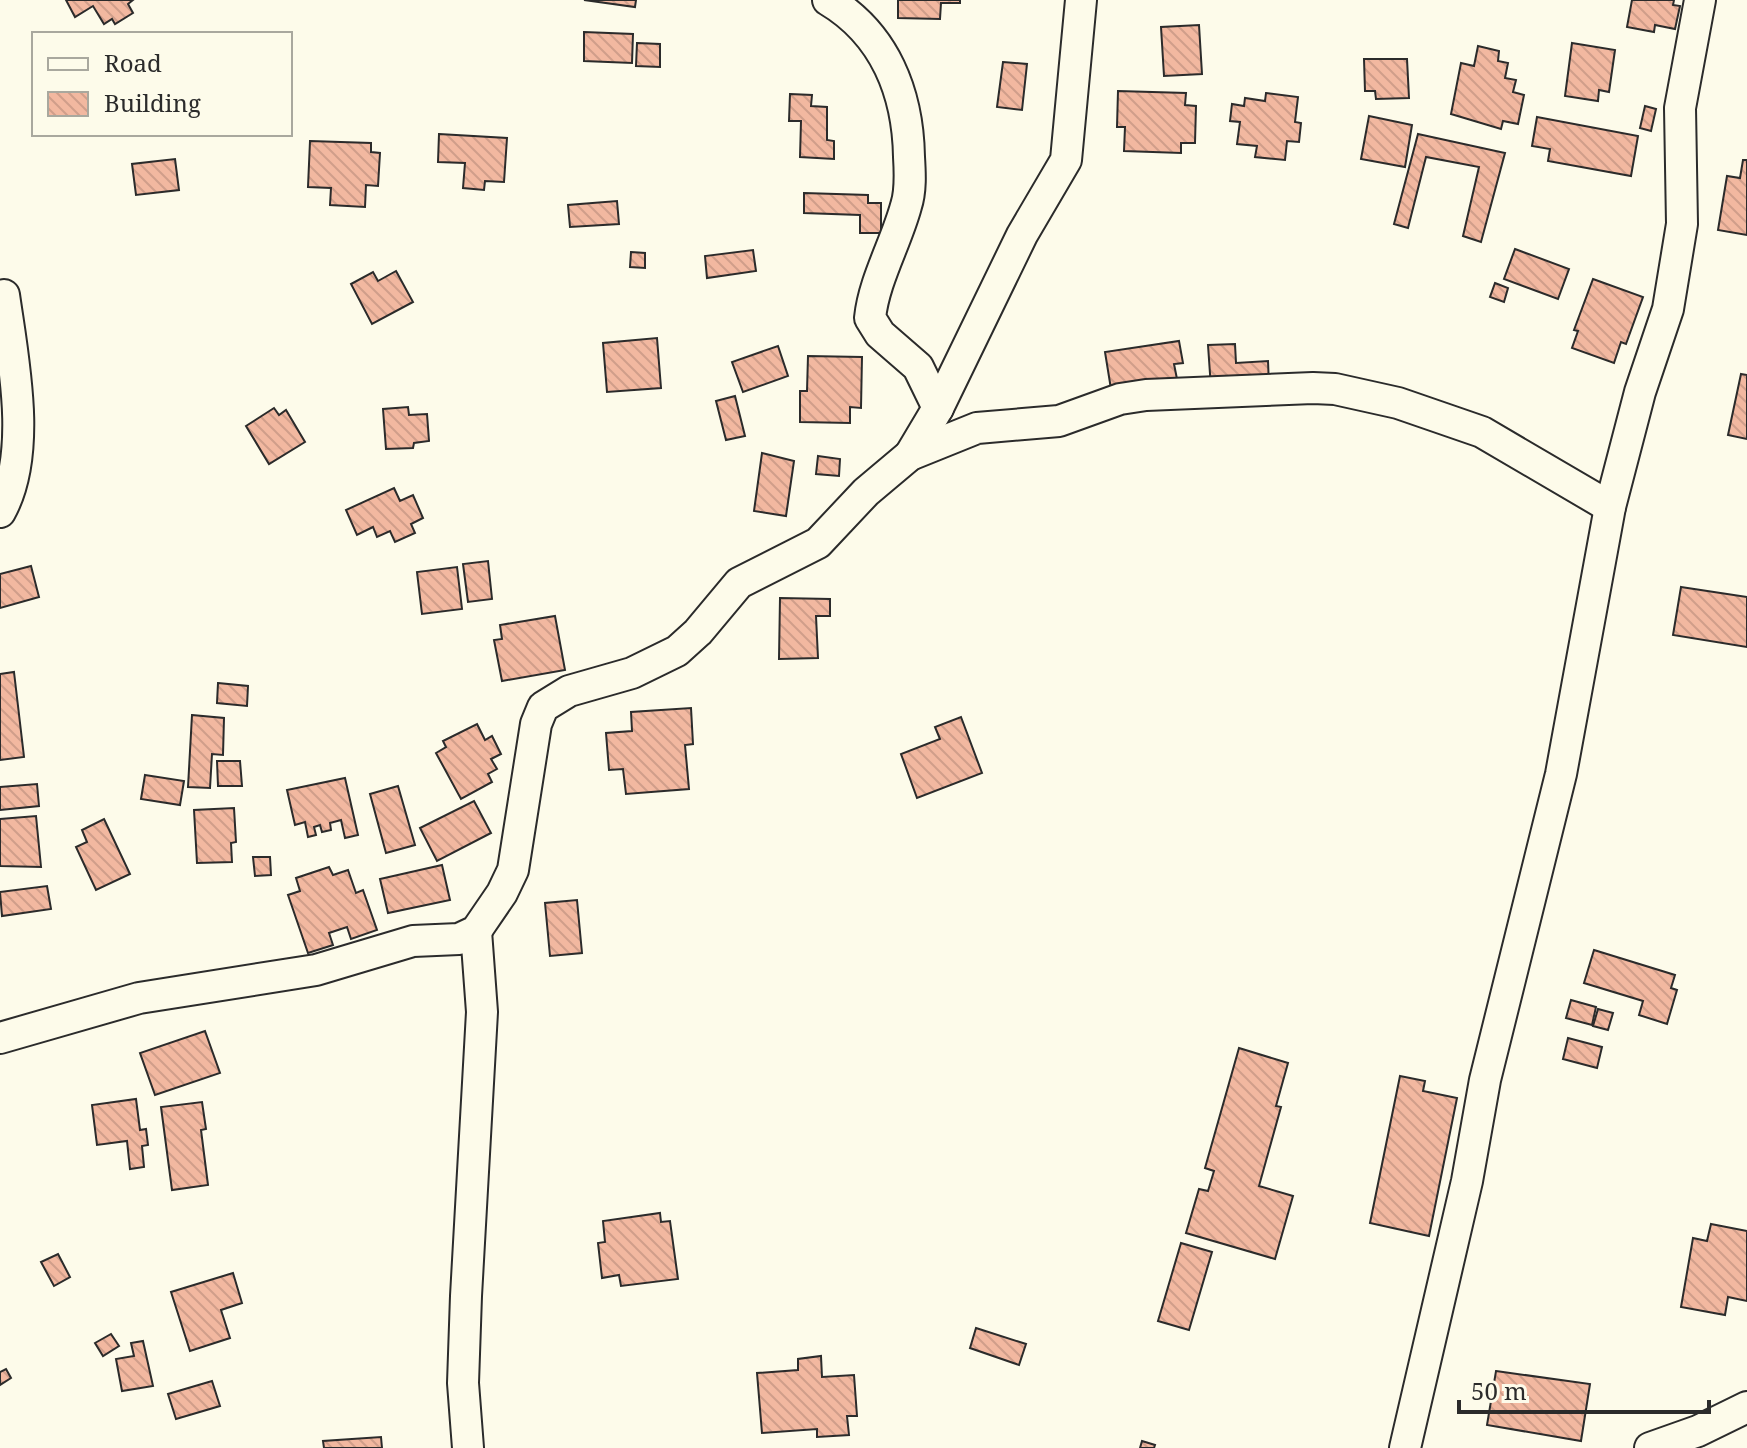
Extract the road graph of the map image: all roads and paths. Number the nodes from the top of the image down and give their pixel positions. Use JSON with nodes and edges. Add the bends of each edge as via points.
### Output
{"nodes":[{"id":1,"x":828,"y":0,"type":"edge"},
{"id":2,"x":1081,"y":0,"type":"edge"},
{"id":3,"x":1700,"y":0,"type":"edge"},
{"id":4,"x":4,"y":295,"type":"dead end"},
{"id":5,"x":938,"y":408,"type":"junction"},
{"id":6,"x":910,"y":455,"type":"junction"},
{"id":7,"x":1610,"y":507,"type":"junction"},
{"id":8,"x":0,"y":512,"type":"edge"},
{"id":9,"x":476,"y":931,"type":"junction"},
{"id":10,"x":0,"y":1038,"type":"edge"},
{"id":11,"x":1747,"y":1407,"type":"edge"},
{"id":12,"x":468,"y":1448,"type":"edge"},
{"id":13,"x":1405,"y":1448,"type":"edge"},
{"id":14,"x":1650,"y":1448,"type":"edge"}],
"edges":[{"from":1,"to":5,"type":"street","via":[[874,39],[903,103],[909,127],[908,203],[870,318],[880,334],[918,367]]},
{"from":2,"to":5,"type":"street","via":[[1066,160],[1022,235]]},
{"from":3,"to":7,"type":"street","via":[[1680,108],[1682,224],[1677,265]]},
{"from":4,"to":8,"type":"street","via":[[20,404],[10,492]]},
{"from":5,"to":6,"type":"street"},
{"from":6,"to":7,"type":"street","via":[[977,428],[1074,418],[1120,399],[1335,389],[1398,403],[1482,432]]},
{"from":6,"to":9,"type":"street","via":[[806,551],[739,583],[677,651],[632,673],[569,691],[543,707],[513,870]]},
{"from":7,"to":13,"type":"street","via":[[1561,774],[1485,1080]]},
{"from":9,"to":10,"type":"street","via":[[459,939],[413,941],[316,970],[139,998]]},
{"from":9,"to":12,"type":"street","via":[[482,1012],[465,1340]]},
{"from":11,"to":14,"type":"street"}]}
